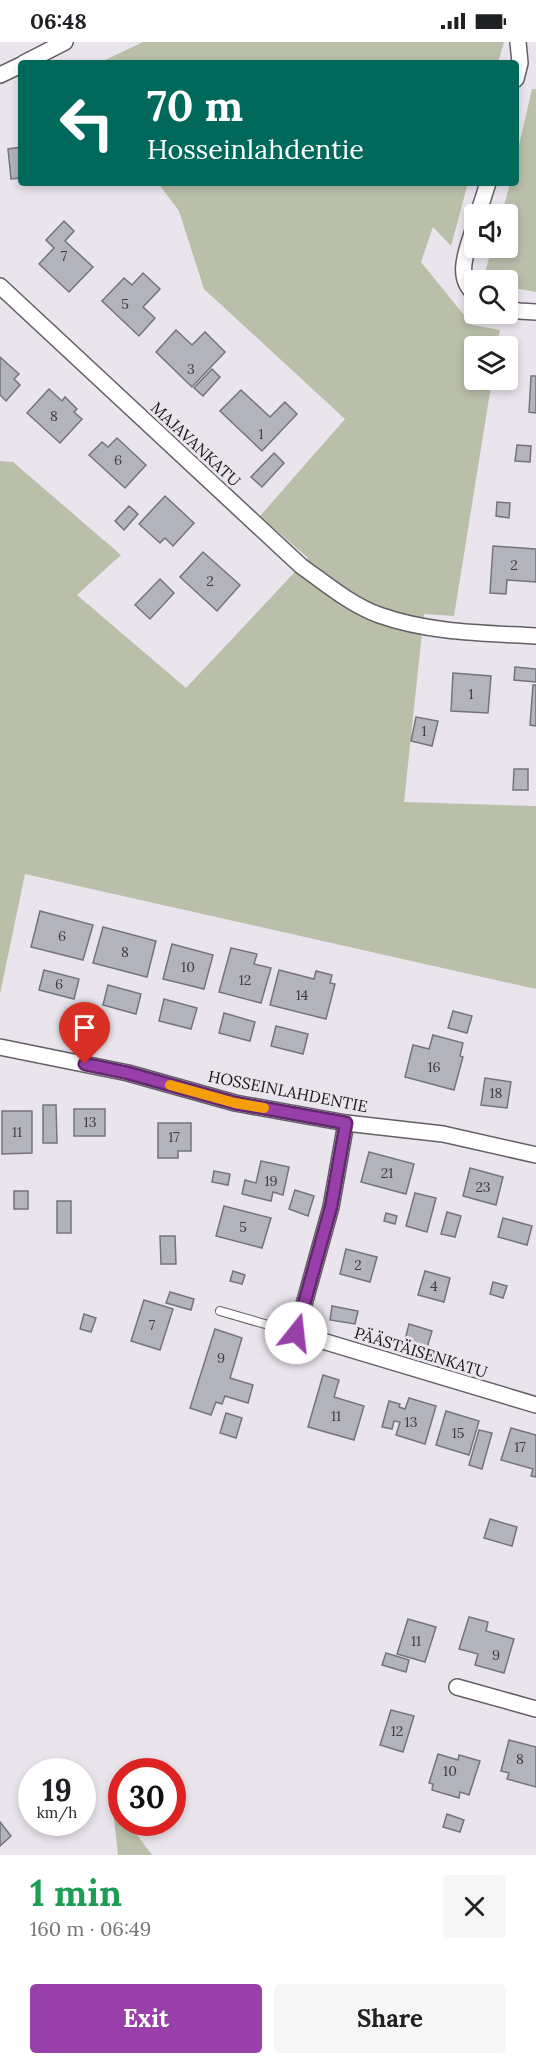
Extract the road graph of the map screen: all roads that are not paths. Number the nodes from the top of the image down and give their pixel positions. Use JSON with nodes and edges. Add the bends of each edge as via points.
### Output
{"nodes":[{"id":1,"x":65,"y":42,"type":"edge"},
{"id":2,"x":518,"y":42,"type":"edge"},
{"id":3,"x":31,"y":60,"type":"edge"},
{"id":4,"x":18,"y":66,"type":"edge"},
{"id":5,"x":519,"y":67,"type":"edge"},
{"id":6,"x":0,"y":75,"type":"edge"},
{"id":7,"x":487,"y":186,"type":"edge"},
{"id":8,"x":481,"y":204,"type":"edge"},
{"id":9,"x":0,"y":286,"type":"edge"},
{"id":10,"x":518,"y":311,"type":"edge"},
{"id":11,"x":536,"y":312,"type":"edge"},
{"id":12,"x":536,"y":636,"type":"edge"},
{"id":13,"x":0,"y":1047,"type":"edge"},
{"id":14,"x":346,"y":1123,"type":"junction"},
{"id":15,"x":536,"y":1155,"type":"edge"},
{"id":16,"x":220,"y":1311,"type":"dead end"},
{"id":17,"x":296,"y":1333,"type":"junction"},
{"id":18,"x":536,"y":1405,"type":"edge"},
{"id":19,"x":457,"y":1687,"type":"dead end"},
{"id":20,"x":536,"y":1709,"type":"edge"}],
"edges":[{"from":1,"to":3,"type":"street"},
{"from":2,"to":5,"type":"street"},
{"from":4,"to":6,"type":"street"},
{"from":7,"to":8,"type":"street"},
{"from":9,"to":12,"type":"street","name":"MAJAVANKATU","via":[[301,566],[353,602],[379,615],[445,631]]},
{"from":10,"to":11,"type":"street"},
{"from":13,"to":14,"type":"street","name":"HOSSEINLAHDENTIE","via":[[128,1073],[235,1103]]},
{"from":14,"to":15,"type":"street","name":"HOSSEINLAHDENTIE","via":[[443,1134]]},
{"from":14,"to":17,"type":"street","via":[[331,1207]]},
{"from":16,"to":17,"type":"lane"},
{"from":17,"to":18,"type":"street","name":"PÄÄSTÄISENKATU"},
{"from":19,"to":20,"type":"street"}]}
